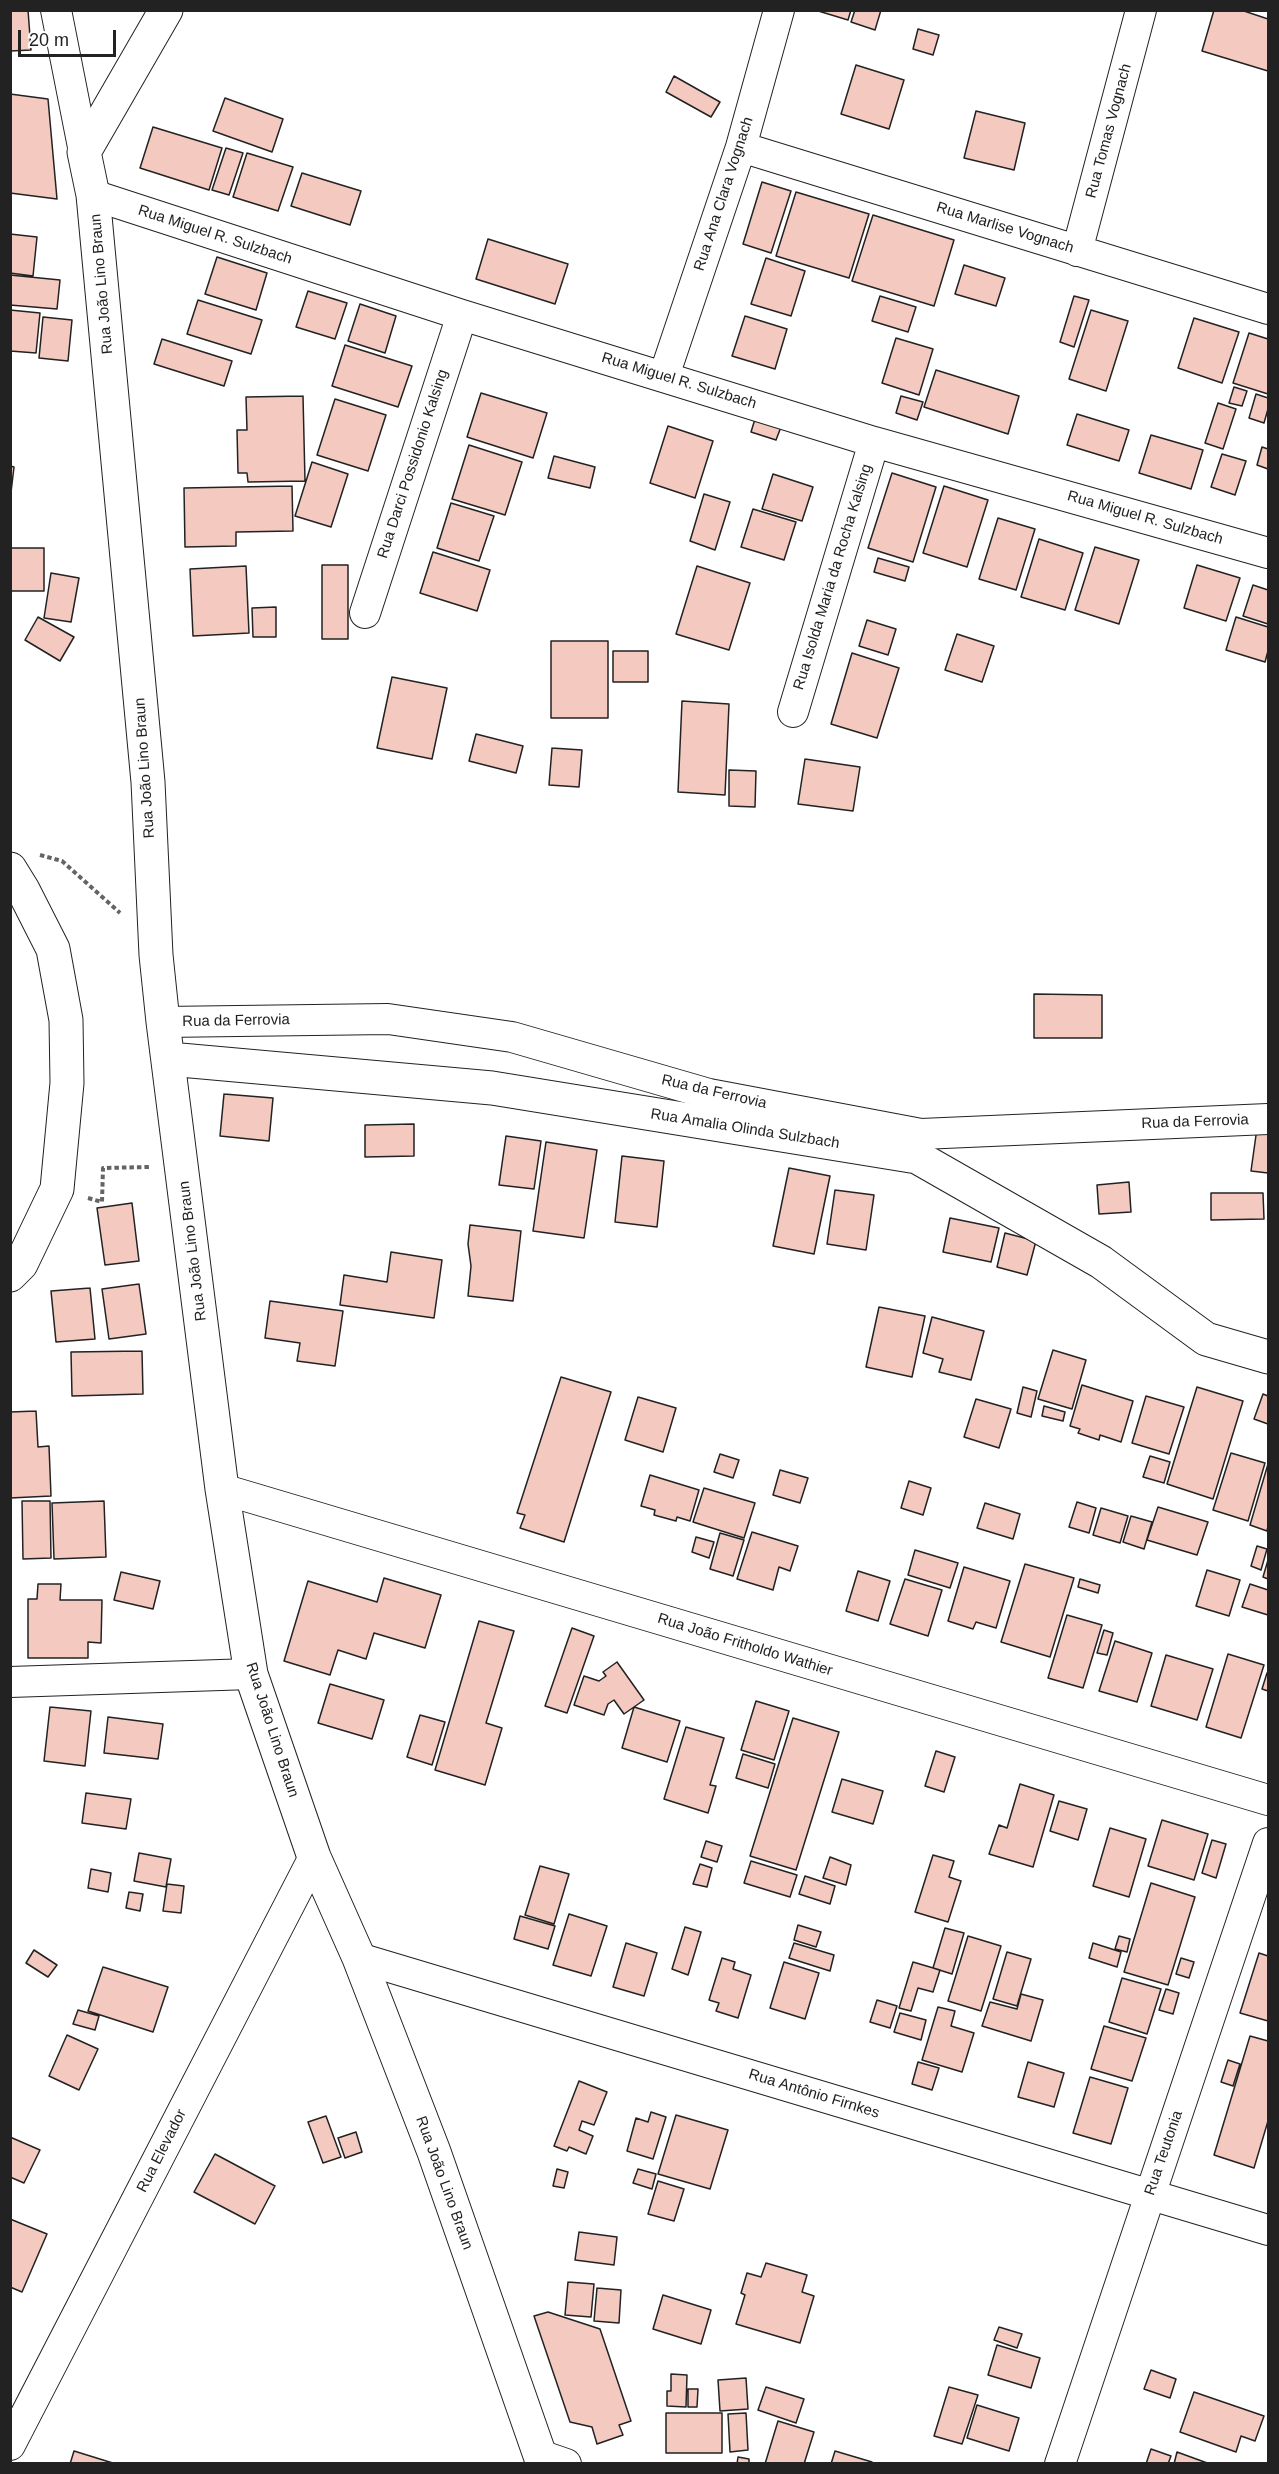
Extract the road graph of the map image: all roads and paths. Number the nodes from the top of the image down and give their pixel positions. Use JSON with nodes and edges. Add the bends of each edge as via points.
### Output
{"nodes":[{"id":1,"x":56,"y":10,"type":"edge"},
{"id":2,"x":166,"y":10,"type":"edge"},
{"id":3,"x":779,"y":10,"type":"edge"},
{"id":4,"x":1141,"y":10,"type":"edge"},
{"id":5,"x":741,"y":147,"type":"junction"},
{"id":6,"x":84,"y":152,"type":"junction"},
{"id":7,"x":93,"y":195,"type":"junction"},
{"id":8,"x":1077,"y":251,"type":"junction"},
{"id":9,"x":1269,"y":309,"type":"edge"},
{"id":10,"x":462,"y":315,"type":"junction"},
{"id":11,"x":664,"y":376,"type":"junction"},
{"id":12,"x":874,"y":442,"type":"junction"},
{"id":13,"x":1269,"y":553,"type":"edge"},
{"id":14,"x":365,"y":613,"type":"dead end"},
{"id":15,"x":793,"y":712,"type":"dead end"},
{"id":16,"x":21,"y":861,"type":"edge"},
{"id":17,"x":156,"y":955,"type":"junction"},
{"id":18,"x":163,"y":1022,"type":"junction"},
{"id":19,"x":169,"y":1059,"type":"junction"},
{"id":20,"x":1269,"y":1119,"type":"edge"},
{"id":21,"x":919,"y":1146,"type":"junction"},
{"id":22,"x":182,"y":1166,"type":"junction"},
{"id":23,"x":102,"y":1202,"type":"dead end"},
{"id":24,"x":10,"y":1275,"type":"edge"},
{"id":25,"x":1269,"y":1358,"type":"edge"},
{"id":26,"x":222,"y":1489,"type":"junction"},
{"id":27,"x":251,"y":1674,"type":"junction"},
{"id":28,"x":10,"y":1682,"type":"edge"},
{"id":29,"x":1269,"y":1800,"type":"edge"},
{"id":30,"x":1269,"y":1843,"type":"edge"},
{"id":31,"x":314,"y":1857,"type":"junction"},
{"id":32,"x":359,"y":1958,"type":"junction"},
{"id":33,"x":1150,"y":2194,"type":"junction"},
{"id":34,"x":1269,"y":2230,"type":"edge"},
{"id":35,"x":10,"y":2445,"type":"edge"},
{"id":36,"x":550,"y":2461,"type":"edge"},
{"id":37,"x":1060,"y":2463,"type":"edge"}],
"edges":[{"from":1,"to":6,"type":"street"},
{"from":2,"to":6,"type":"street"},
{"from":3,"to":5,"type":"street","name":"Rua Ana Clara Vognach"},
{"from":4,"to":8,"type":"street","name":"Rua Tomas Vognach"},
{"from":5,"to":8,"type":"street","name":"Rua Marlise Vognach"},
{"from":5,"to":11,"type":"street","name":"Rua Ana Clara Vognach"},
{"from":6,"to":7,"type":"street","name":"Rua João Lino Braun"},
{"from":7,"to":10,"type":"street","name":"Rua Miguel R. Sulzbach"},
{"from":7,"to":17,"type":"street","name":"Rua João Lino Braun","via":[[148,782]]},
{"from":8,"to":9,"type":"street","name":"Rua Marlise Vognach"},
{"from":10,"to":11,"type":"street","name":"Rua Miguel R. Sulzbach"},
{"from":10,"to":14,"type":"street","name":"Rua Darci Possidonio Kalsing"},
{"from":11,"to":12,"type":"street","name":"Rua Miguel R. Sulzbach"},
{"from":12,"to":13,"type":"street","name":"Rua Miguel R. Sulzbach"},
{"from":12,"to":15,"type":"street","name":"Rua Isolda Maria da Rocha Kalsing"},
{"from":16,"to":17,"type":"path","via":[[62,861],[120,913]]},
{"from":16,"to":24,"type":"street","via":[[24,890],[53,949],[66,1020],[67,1083],[57,1190],[21,1264]]},
{"from":17,"to":18,"type":"street","name":"Rua João Lino Braun"},
{"from":18,"to":19,"type":"street","name":"Rua João Lino Braun"},
{"from":18,"to":21,"type":"street","name":"Rua da Ferrovia","via":[[388,1019],[512,1037],[709,1094]]},
{"from":19,"to":21,"type":"street","name":"Rua Amalia Olinda Sulzbach","via":[[492,1088]]},
{"from":19,"to":22,"type":"street","name":"Rua João Lino Braun"},
{"from":20,"to":21,"type":"street","name":"Rua da Ferrovia"},
{"from":21,"to":25,"type":"street","name":"Rua Amalia Olinda Sulzbach","via":[[1101,1262],[1206,1339]]},
{"from":22,"to":23,"type":"path","via":[[103,1168]]},
{"from":22,"to":26,"type":"street","name":"Rua João Lino Braun"},
{"from":26,"to":27,"type":"street","name":"Rua João Lino Braun"},
{"from":26,"to":29,"type":"street","name":"Rua João Fritholdo Wathier"},
{"from":27,"to":28,"type":"street"},
{"from":27,"to":31,"type":"street","name":"Rua João Lino Braun"},
{"from":30,"to":33,"type":"street","name":"Rua Teutonia"},
{"from":31,"to":32,"type":"street","name":"Rua João Lino Braun"},
{"from":31,"to":35,"type":"street","name":"Rua Elevador"},
{"from":32,"to":33,"type":"street","name":"Rua Antônio Firnkes"},
{"from":32,"to":36,"type":"street","name":"Rua João Lino Braun"},
{"from":33,"to":34,"type":"street","name":"Rua Antônio Firnkes"},
{"from":33,"to":37,"type":"street","name":"Rua Teutonia"}]}
